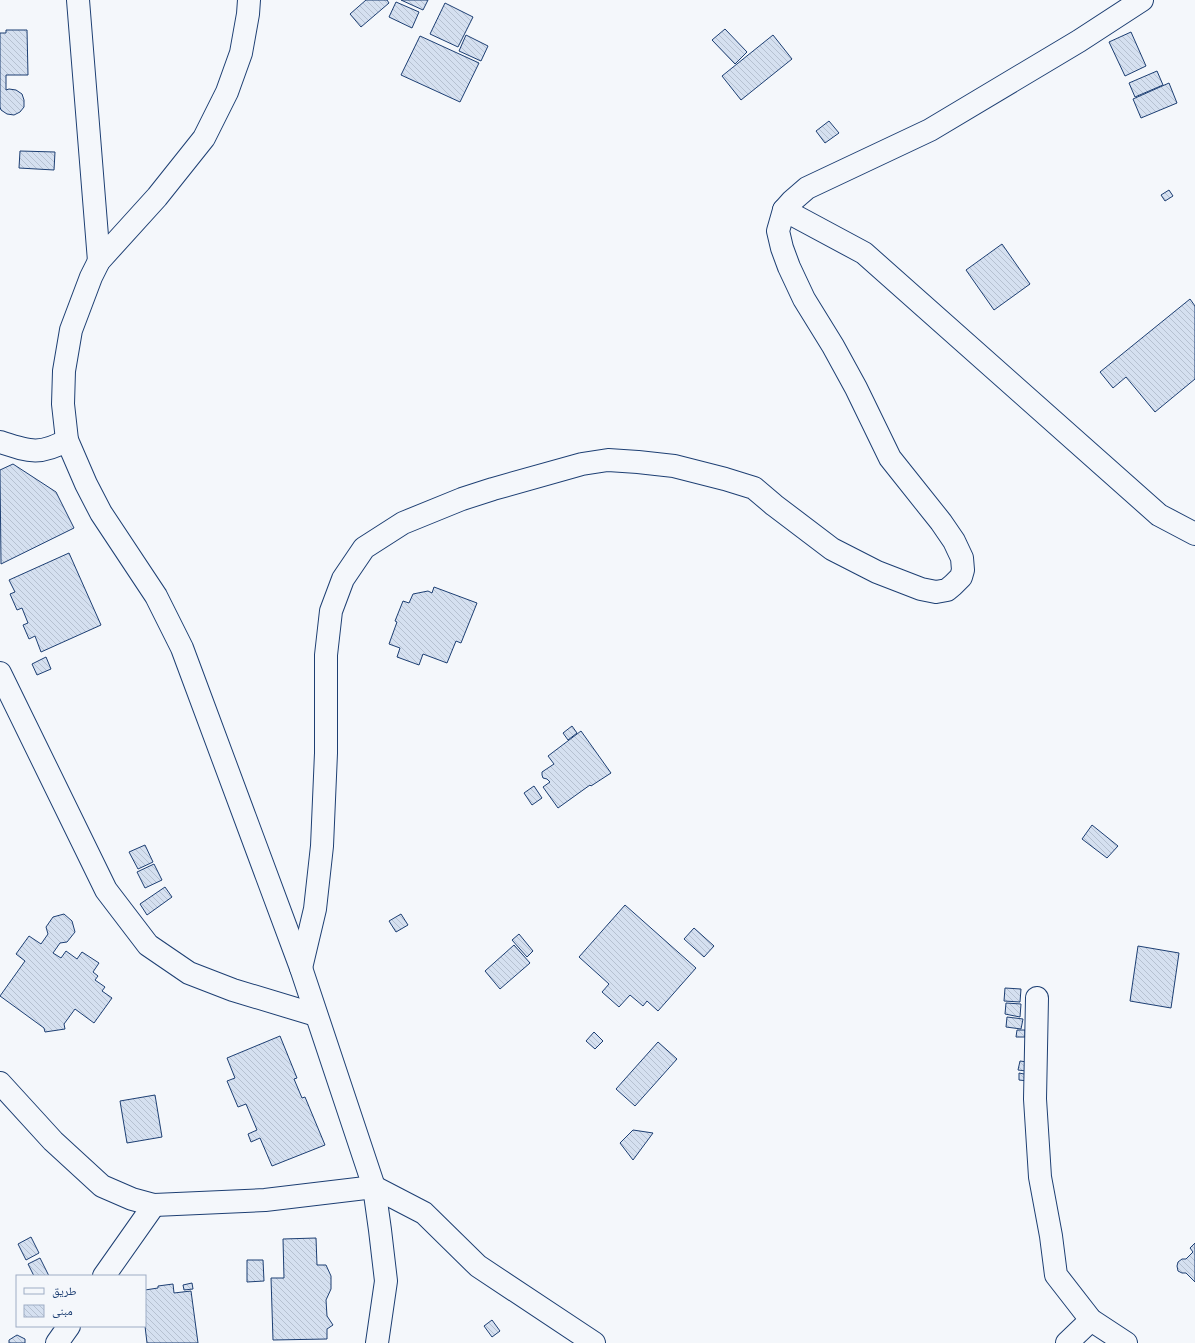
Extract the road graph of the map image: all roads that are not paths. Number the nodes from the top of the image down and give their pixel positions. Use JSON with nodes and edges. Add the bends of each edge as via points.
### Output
{"nodes":[{"id":1,"x":78,"y":0,"type":"edge"},
{"id":2,"x":249,"y":0,"type":"edge"},
{"id":3,"x":1142,"y":0,"type":"edge"},
{"id":4,"x":784,"y":210,"type":"junction"},
{"id":5,"x":100,"y":261,"type":"junction"},
{"id":6,"x":67,"y":440,"type":"junction"},
{"id":7,"x":0,"y":442,"type":"edge"},
{"id":8,"x":1195,"y":534,"type":"edge"},
{"id":9,"x":0,"y":673,"type":"edge"},
{"id":10,"x":301,"y":968,"type":"junction"},
{"id":11,"x":1037,"y":998,"type":"dead end"},
{"id":12,"x":316,"y":1015,"type":"junction"},
{"id":13,"x":0,"y":1083,"type":"edge"},
{"id":14,"x":374,"y":1187,"type":"junction"},
{"id":15,"x":154,"y":1205,"type":"junction"},
{"id":16,"x":105,"y":1275,"type":"edge"},
{"id":17,"x":1091,"y":1320,"type":"junction"},
{"id":18,"x":68,"y":1327,"type":"edge"},
{"id":19,"x":57,"y":1343,"type":"edge"},
{"id":20,"x":377,"y":1343,"type":"edge"},
{"id":21,"x":594,"y":1343,"type":"edge"},
{"id":22,"x":1067,"y":1343,"type":"edge"},
{"id":23,"x":1126,"y":1343,"type":"edge"}],
"edges":[{"from":1,"to":5,"type":"street"},
{"from":2,"to":5,"type":"street","via":[[241,53],[227,92],[204,138],[157,198]]},
{"from":3,"to":4,"type":"street","via":[[1079,41],[930,130],[807,188]]},
{"from":4,"to":8,"type":"street","via":[[864,253],[1159,515]]},
{"from":4,"to":10,"type":"street","via":[[778,231],[789,267],[804,299],[856,388],[890,458],[954,541],[962,558],[961,577],[947,590],[921,590],[877,572],[832,549],[754,488],[674,466],[638,462],[608,460],[575,465],[462,499],[403,523],[364,548],[344,579],[331,611],[326,655],[326,753],[322,846],[315,909]]},
{"from":5,"to":6,"type":"street","via":[[91,277],[71,330],[64,371],[63,404]]},
{"from":6,"to":7,"type":"street","via":[[55,447],[42,450],[26,450]]},
{"from":6,"to":10,"type":"street","via":[[101,513],[156,596],[182,648]]},
{"from":9,"to":12,"type":"street","via":[[106,890],[148,945],[189,973],[233,990]]},
{"from":10,"to":12,"type":"street"},
{"from":11,"to":17,"type":"street","via":[[1035,1098],[1040,1177],[1056,1275]]},
{"from":12,"to":14,"type":"street"},
{"from":13,"to":15,"type":"street","via":[[53,1141],[102,1186]]},
{"from":14,"to":15,"type":"street","via":[[265,1200]]},
{"from":14,"to":20,"type":"street","via":[[386,1281]]},
{"from":14,"to":21,"type":"street","via":[[424,1213],[478,1266]]},
{"from":15,"to":16,"type":"street"},
{"from":17,"to":22,"type":"street"},
{"from":17,"to":23,"type":"street"},
{"from":18,"to":19,"type":"street"}]}
